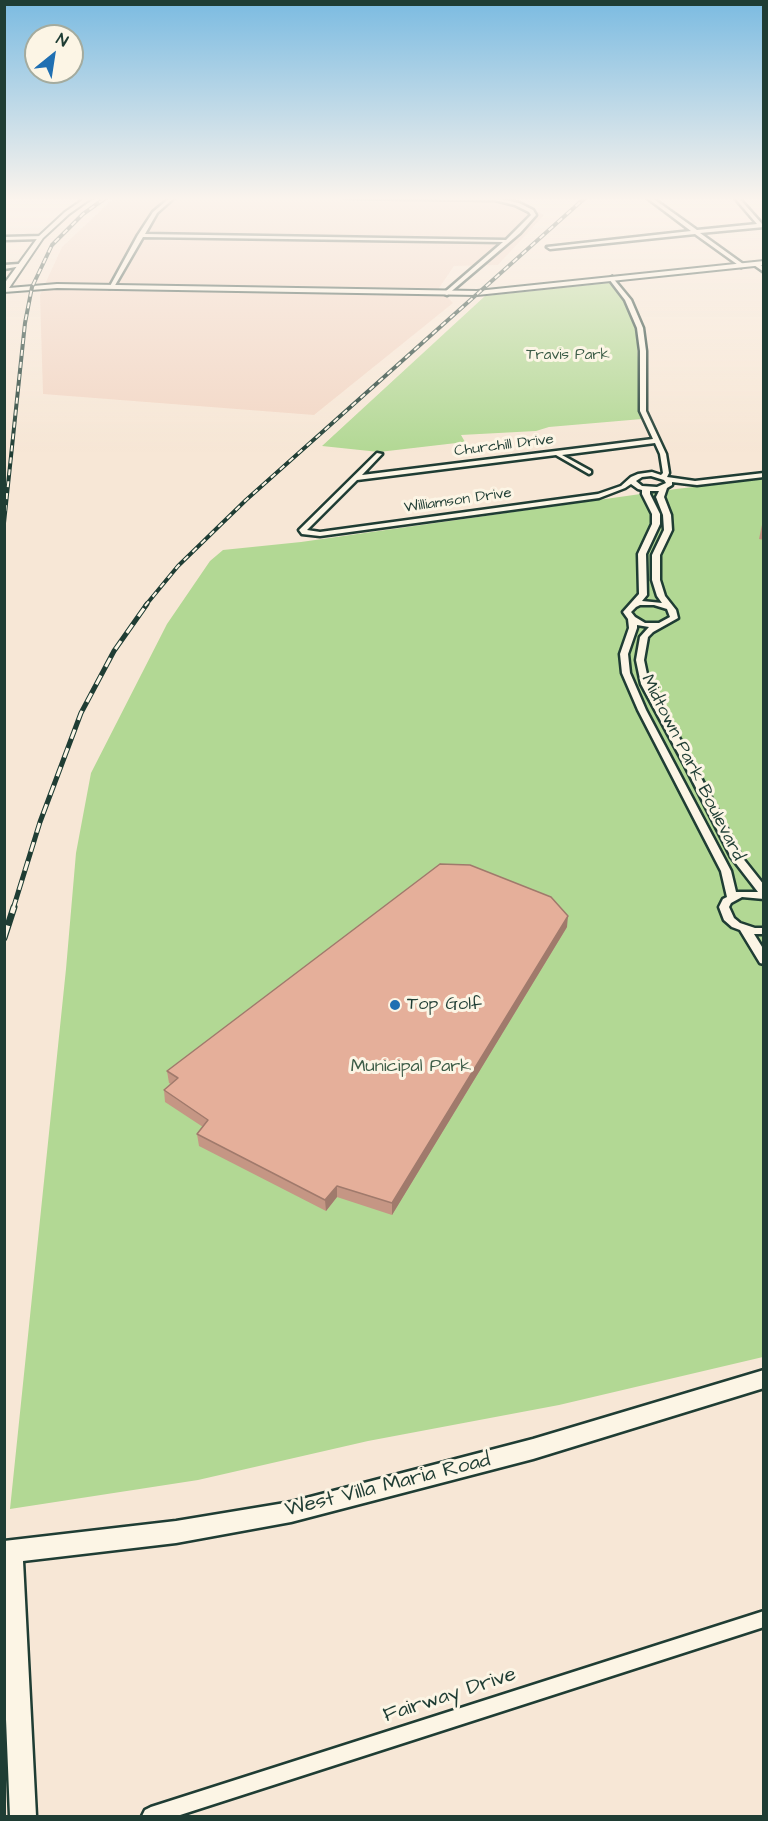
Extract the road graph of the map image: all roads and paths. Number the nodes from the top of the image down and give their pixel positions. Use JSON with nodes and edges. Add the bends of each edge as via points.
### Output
{"nodes":[{"id":1,"x":114,"y":282,"type":"edge"},
{"id":2,"x":462,"y":282,"type":"edge"},
{"id":3,"x":585,"y":282,"type":"edge"},
{"id":4,"x":614,"y":282,"type":"edge"},
{"id":5,"x":111,"y":287,"type":"junction"},
{"id":6,"x":4,"y":290,"type":"edge"},
{"id":7,"x":447,"y":293,"type":"junction"},
{"id":8,"x":657,"y":441,"type":"junction"},
{"id":9,"x":557,"y":453,"type":"junction"},
{"id":10,"x":379,"y":454,"type":"dead end"},
{"id":11,"x":664,"y":463,"type":"junction"},
{"id":12,"x":589,"y":472,"type":"dead end"},
{"id":13,"x":646,"y":474,"type":"junction"},
{"id":14,"x":764,"y":475,"type":"edge"},
{"id":15,"x":354,"y":478,"type":"junction"},
{"id":16,"x":633,"y":478,"type":"junction"},
{"id":17,"x":666,"y":483,"type":"junction"},
{"id":18,"x":643,"y":488,"type":"junction"},
{"id":19,"x":615,"y":490,"type":"junction"},
{"id":20,"x":633,"y":605,"type":"junction"},
{"id":21,"x":668,"y":607,"type":"junction"},
{"id":22,"x":632,"y":619,"type":"junction"},
{"id":23,"x":660,"y":625,"type":"junction"},
{"id":24,"x":764,"y":895,"type":"edge"},
{"id":25,"x":732,"y":897,"type":"junction"},
{"id":26,"x":745,"y":929,"type":"junction"},
{"id":27,"x":764,"y":931,"type":"edge"},
{"id":28,"x":764,"y":960,"type":"edge"},
{"id":29,"x":764,"y":1379,"type":"edge"},
{"id":30,"x":8,"y":1552,"type":"edge"},
{"id":31,"x":764,"y":1619,"type":"edge"},
{"id":32,"x":22,"y":1816,"type":"edge"},
{"id":33,"x":151,"y":1816,"type":"edge"}],
"edges":[{"from":1,"to":5,"type":"street"},
{"from":2,"to":7,"type":"street"},
{"from":3,"to":7,"type":"street"},
{"from":4,"to":8,"type":"street","via":[[628,300],[640,328],[643,411]]},
{"from":5,"to":6,"type":"street"},
{"from":5,"to":7,"type":"street"},
{"from":8,"to":9,"type":"street","name":"Churchill Drive"},
{"from":8,"to":11,"type":"street"},
{"from":9,"to":12,"type":"street"},
{"from":9,"to":15,"type":"street","name":"Churchill Drive"},
{"from":10,"to":15,"type":"street"},
{"from":11,"to":13,"type":"street"},
{"from":11,"to":17,"type":"street"},
{"from":13,"to":16,"type":"street","name":"Williamson Drive"},
{"from":13,"to":17,"type":"street"},
{"from":14,"to":17,"type":"street"},
{"from":15,"to":19,"type":"street","name":"Williamson Drive","via":[[305,527],[305,532],[320,534],[599,496]]},
{"from":16,"to":18,"type":"street","via":[[633,483]]},
{"from":16,"to":19,"type":"street","name":"Williamson Drive"},
{"from":17,"to":18,"type":"street","name":"Williamson Drive"},
{"from":17,"to":21,"type":"street","via":[[660,497],[668,530],[656,555],[656,573]]},
{"from":18,"to":19,"type":"street","name":"Williamson Drive"},
{"from":18,"to":20,"type":"street","via":[[656,514],[656,524],[642,554],[643,595]]},
{"from":20,"to":21,"type":"street","via":[[655,603]]},
{"from":20,"to":22,"type":"street","name":"Midtown Park Boulevard","via":[[627,612]]},
{"from":21,"to":23,"type":"street","via":[[674,618]]},
{"from":22,"to":23,"type":"street"},
{"from":22,"to":25,"type":"street","name":"Midtown Park Boulevard","via":[[624,654],[626,673],[726,871]]},
{"from":23,"to":24,"type":"street","name":"Midtown Park Boulevard","via":[[644,637],[640,660],[645,684],[736,857]]},
{"from":24,"to":25,"type":"street"},
{"from":25,"to":26,"type":"street","name":"Midtown Park Boulevard","via":[[725,914]]},
{"from":26,"to":27,"type":"street"},
{"from":26,"to":28,"type":"street"},
{"from":29,"to":30,"type":"main road","name":"West Villa Maria Road","via":[[533,1449],[291,1512],[176,1532]]},
{"from":30,"to":32,"type":"main road"},
{"from":31,"to":33,"type":"street","name":"Fairway Drive"}]}
